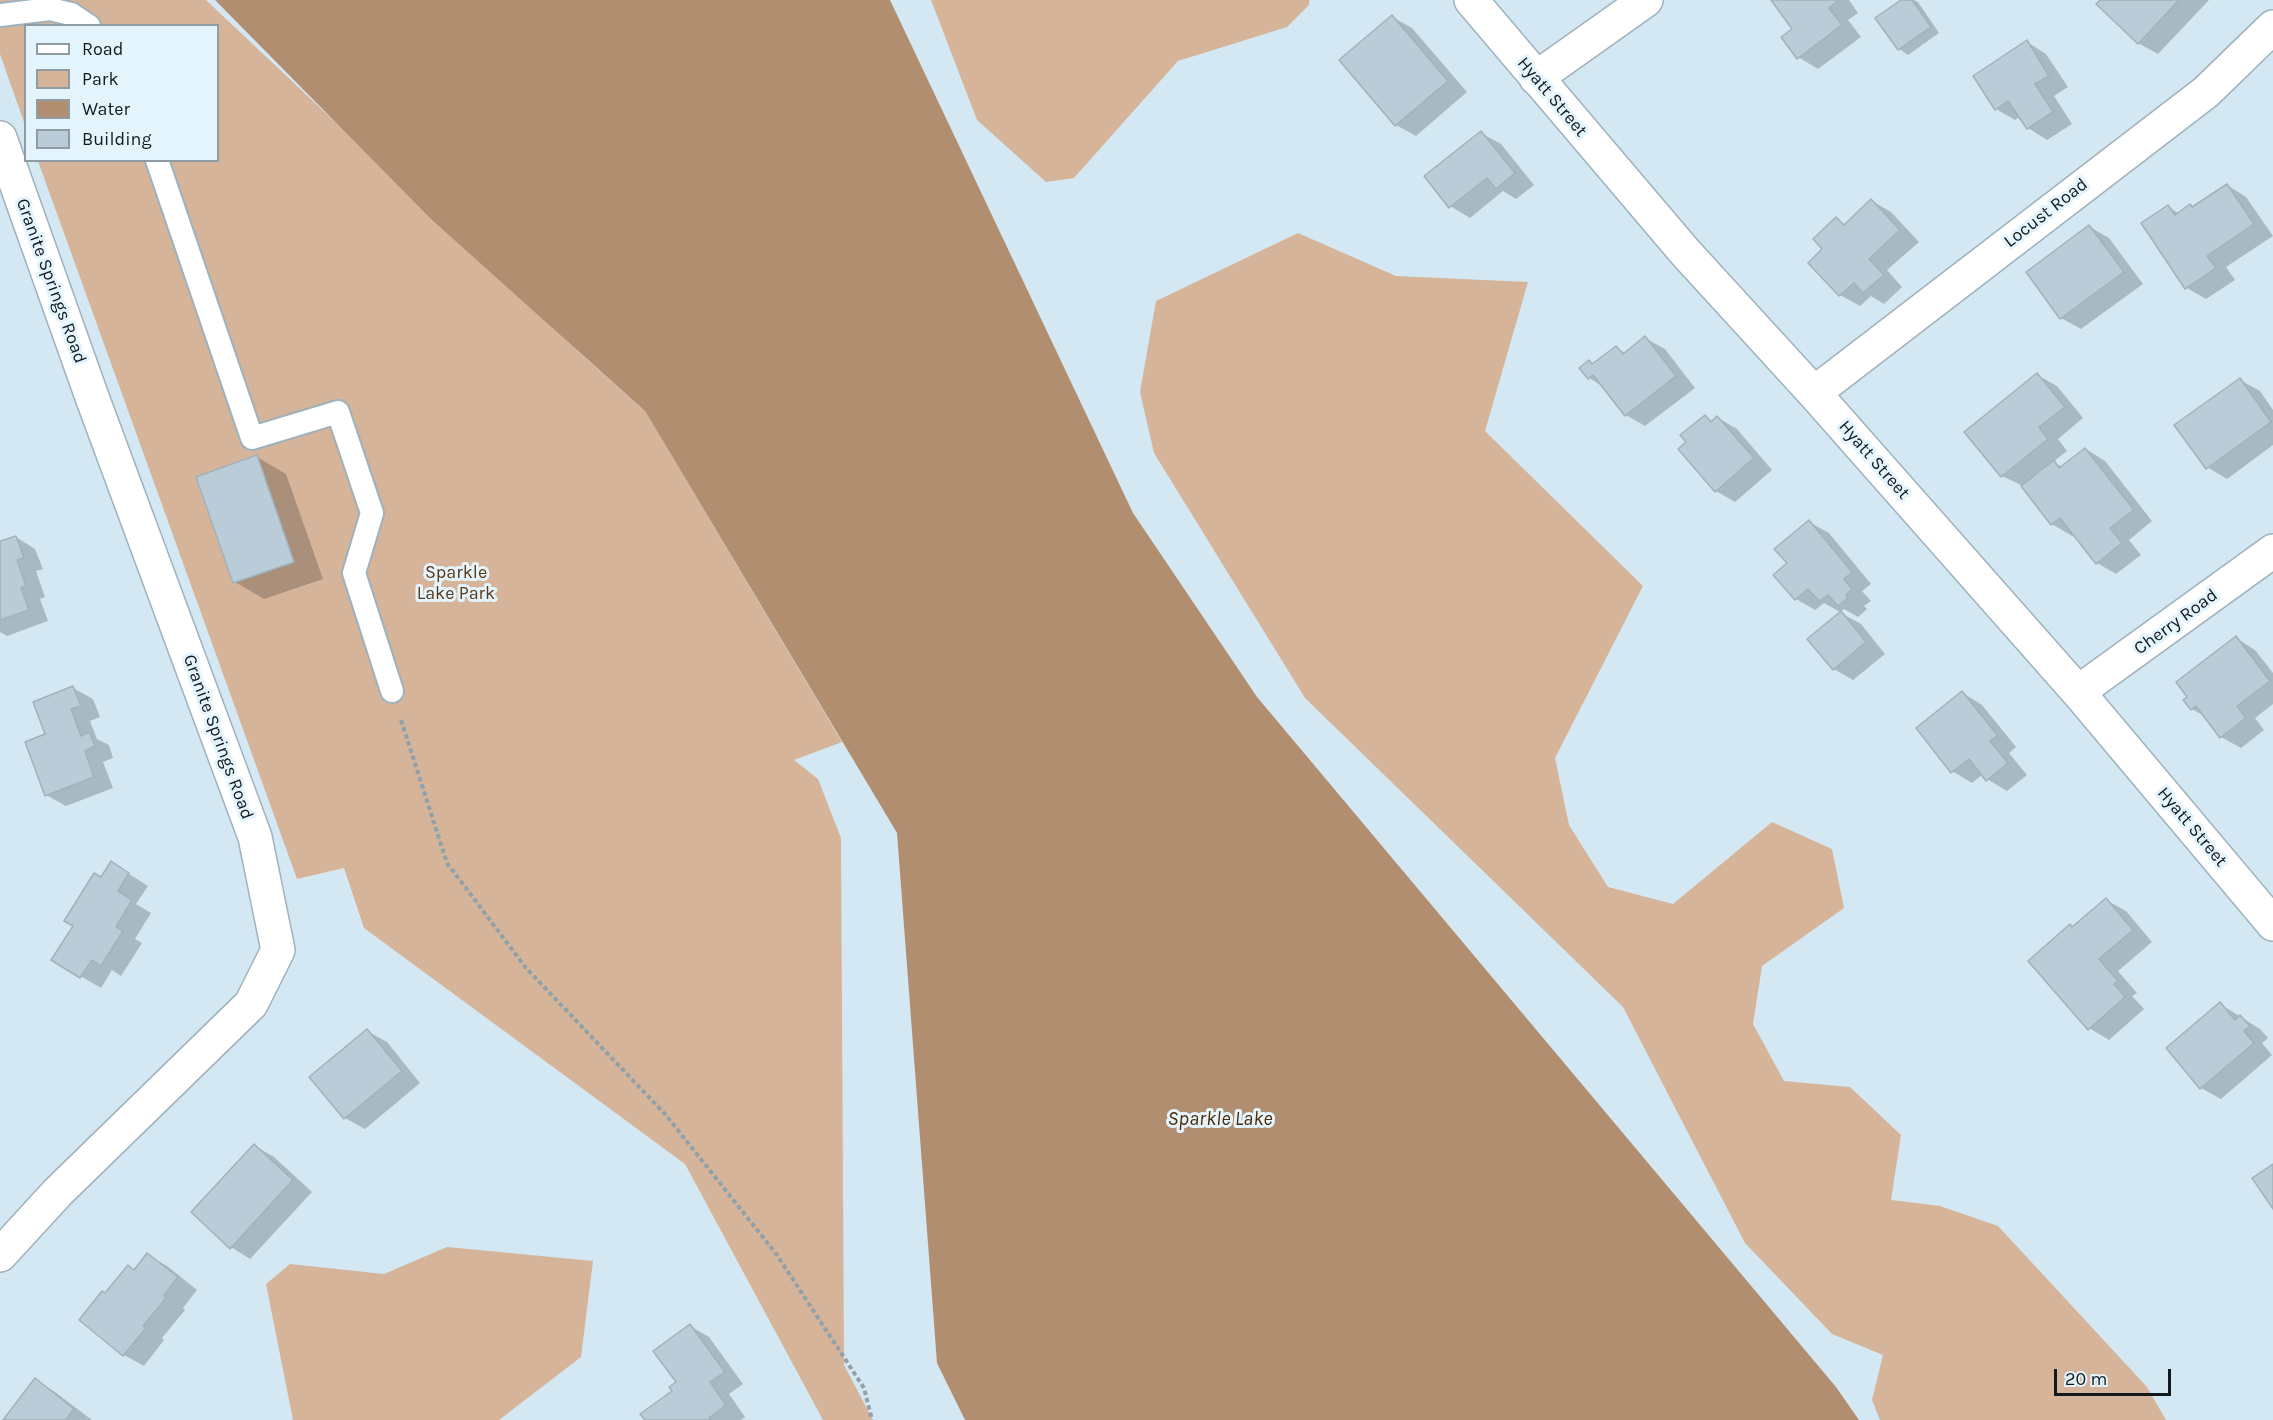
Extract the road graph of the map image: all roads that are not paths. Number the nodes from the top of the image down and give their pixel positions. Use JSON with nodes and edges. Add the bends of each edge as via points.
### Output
{"nodes":[{"id":1,"x":1471,"y":0,"type":"edge"},
{"id":2,"x":1646,"y":0,"type":"edge"},
{"id":3,"x":0,"y":15,"type":"edge"},
{"id":4,"x":86,"y":24,"type":"edge"},
{"id":5,"x":2273,"y":27,"type":"edge"},
{"id":6,"x":1536,"y":78,"type":"junction"},
{"id":7,"x":0,"y":138,"type":"edge"},
{"id":8,"x":158,"y":162,"type":"edge"},
{"id":9,"x":1814,"y":393,"type":"junction"},
{"id":10,"x":2273,"y":552,"type":"edge"},
{"id":11,"x":392,"y":691,"type":"road end"},
{"id":12,"x":2078,"y":692,"type":"junction"},
{"id":13,"x":2273,"y":924,"type":"edge"},
{"id":14,"x":0,"y":1255,"type":"edge"}],
"edges":[{"from":1,"to":6,"type":"street","name":"Hyatt Street"},
{"from":2,"to":6,"type":"street"},
{"from":3,"to":4,"type":"lane","via":[[50,9],[71,14]]},
{"from":5,"to":9,"type":"street","name":"Locust Road","via":[[2206,92]]},
{"from":6,"to":9,"type":"street","name":"Hyatt Street","via":[[1685,252]]},
{"from":7,"to":14,"type":"street","name":"Granite Springs Road","via":[[255,837],[278,950],[251,1004],[57,1192]]},
{"from":8,"to":11,"type":"lane","via":[[252,438],[338,412],[372,513],[354,573]]},
{"from":9,"to":12,"type":"street","name":"Hyatt Street"},
{"from":10,"to":12,"type":"street","name":"Cherry Road"},
{"from":12,"to":13,"type":"street","name":"Hyatt Street"}]}
